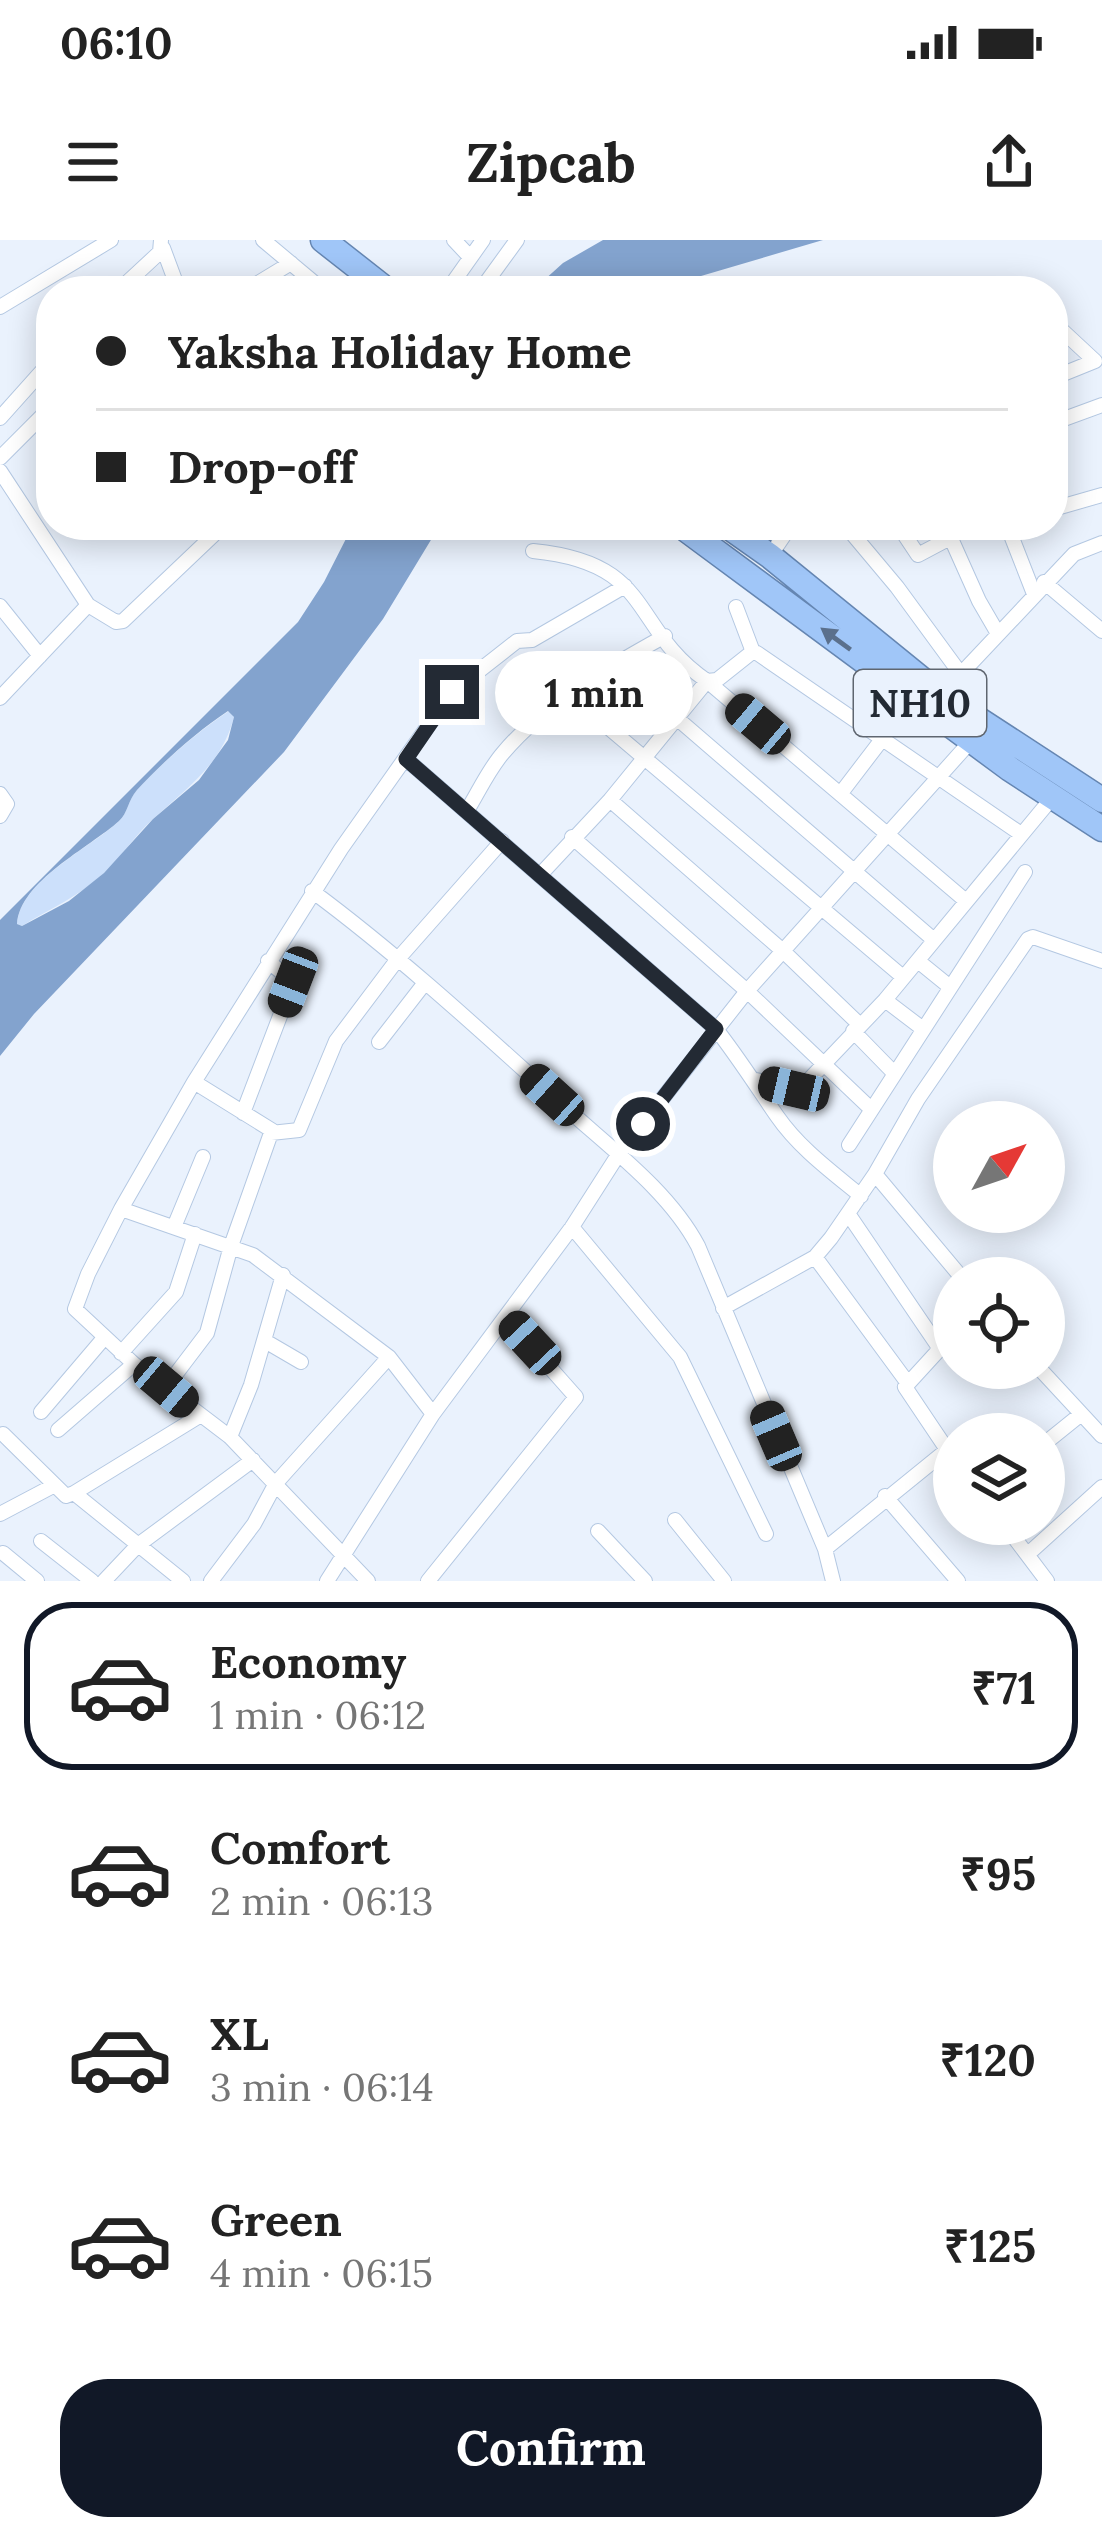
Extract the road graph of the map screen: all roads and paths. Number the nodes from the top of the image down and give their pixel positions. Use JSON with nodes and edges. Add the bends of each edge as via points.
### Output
{"nodes":[{"id":1,"x":111,"y":240,"type":"edge"},
{"id":2,"x":263,"y":240,"type":"edge"},
{"id":3,"x":323,"y":240,"type":"edge"},
{"id":4,"x":454,"y":240,"type":"edge"},
{"id":5,"x":483,"y":240,"type":"edge"},
{"id":6,"x":517,"y":240,"type":"edge"},
{"id":7,"x":162,"y":244,"type":"edge"},
{"id":8,"x":470,"y":257,"type":"junction"},
{"id":9,"x":291,"y":263,"type":"junction"},
{"id":10,"x":51,"y":276,"type":"edge"},
{"id":11,"x":132,"y":276,"type":"edge"},
{"id":12,"x":173,"y":276,"type":"edge"},
{"id":13,"x":270,"y":276,"type":"edge"},
{"id":14,"x":306,"y":276,"type":"edge"},
{"id":15,"x":369,"y":276,"type":"edge"},
{"id":16,"x":457,"y":276,"type":"edge"},
{"id":17,"x":491,"y":276,"type":"edge"},
{"id":18,"x":36,"y":285,"type":"edge"},
{"id":19,"x":0,"y":307,"type":"edge"},
{"id":20,"x":1068,"y":336,"type":"edge"},
{"id":21,"x":1068,"y":372,"type":"edge"},
{"id":22,"x":36,"y":378,"type":"edge"},
{"id":23,"x":1102,"y":406,"type":"edge"},
{"id":24,"x":0,"y":418,"type":"edge"},
{"id":25,"x":1068,"y":418,"type":"edge"},
{"id":26,"x":36,"y":422,"type":"edge"},
{"id":27,"x":0,"y":458,"type":"edge"},
{"id":28,"x":0,"y":471,"type":"edge"},
{"id":29,"x":1102,"y":495,"type":"edge"},
{"id":30,"x":1068,"y":505,"type":"edge"},
{"id":31,"x":36,"y":526,"type":"edge"},
{"id":32,"x":45,"y":540,"type":"edge"},
{"id":33,"x":203,"y":540,"type":"edge"},
{"id":34,"x":700,"y":540,"type":"edge"},
{"id":35,"x":747,"y":540,"type":"edge"},
{"id":36,"x":781,"y":540,"type":"edge"},
{"id":37,"x":857,"y":540,"type":"edge"},
{"id":38,"x":908,"y":540,"type":"edge"},
{"id":39,"x":938,"y":540,"type":"edge"},
{"id":40,"x":952,"y":540,"type":"edge"},
{"id":41,"x":1015,"y":540,"type":"edge"},
{"id":42,"x":1098,"y":549,"type":"edge"},
{"id":43,"x":533,"y":551,"type":"dead end"},
{"id":44,"x":770,"y":556,"type":"junction"},
{"id":45,"x":626,"y":586,"type":"junction"},
{"id":46,"x":1039,"y":588,"type":"junction"},
{"id":47,"x":88,"y":605,"type":"junction"},
{"id":48,"x":0,"y":606,"type":"edge"},
{"id":49,"x":736,"y":608,"type":"dead end"},
{"id":50,"x":1102,"y":631,"type":"edge"},
{"id":51,"x":997,"y":632,"type":"junction"},
{"id":52,"x":665,"y":636,"type":"junction"},
{"id":53,"x":753,"y":652,"type":"junction"},
{"id":54,"x":40,"y":656,"type":"junction"},
{"id":55,"x":614,"y":664,"type":"junction"},
{"id":56,"x":960,"y":673,"type":"junction"},
{"id":57,"x":706,"y":681,"type":"junction"},
{"id":58,"x":571,"y":695,"type":"junction"},
{"id":59,"x":941,"y":695,"type":"junction"},
{"id":60,"x":0,"y":698,"type":"edge"},
{"id":61,"x":677,"y":716,"type":"junction"},
{"id":62,"x":883,"y":738,"type":"junction"},
{"id":63,"x":971,"y":741,"type":"junction"},
{"id":64,"x":645,"y":757,"type":"junction"},
{"id":65,"x":406,"y":759,"type":"junction"},
{"id":66,"x":938,"y":775,"type":"junction"},
{"id":67,"x":0,"y":794,"type":"edge"},
{"id":68,"x":841,"y":794,"type":"junction"},
{"id":69,"x":1052,"y":798,"type":"junction"},
{"id":70,"x":610,"y":800,"type":"junction"},
{"id":71,"x":1102,"y":800,"type":"edge"},
{"id":72,"x":468,"y":809,"type":"junction"},
{"id":73,"x":0,"y":816,"type":"edge"},
{"id":74,"x":1102,"y":829,"type":"edge"},
{"id":75,"x":887,"y":833,"type":"junction"},
{"id":76,"x":1021,"y":834,"type":"junction"},
{"id":77,"x":572,"y":837,"type":"junction"},
{"id":78,"x":502,"y":841,"type":"junction"},
{"id":79,"x":855,"y":871,"type":"junction"},
{"id":80,"x":1024,"y":872,"type":"dead end"},
{"id":81,"x":540,"y":875,"type":"junction"},
{"id":82,"x":312,"y":891,"type":"junction"},
{"id":83,"x":966,"y":901,"type":"junction"},
{"id":84,"x":824,"y":908,"type":"junction"},
{"id":85,"x":934,"y":940,"type":"junction"},
{"id":86,"x":783,"y":950,"type":"junction"},
{"id":87,"x":397,"y":960,"type":"junction"},
{"id":88,"x":918,"y":961,"type":"junction"},
{"id":89,"x":1102,"y":961,"type":"edge"},
{"id":90,"x":268,"y":962,"type":"junction"},
{"id":91,"x":903,"y":977,"type":"junction"},
{"id":92,"x":424,"y":984,"type":"junction"},
{"id":93,"x":950,"y":987,"type":"junction"},
{"id":94,"x":747,"y":991,"type":"junction"},
{"id":95,"x":885,"y":1000,"type":"junction"},
{"id":96,"x":857,"y":1028,"type":"junction"},
{"id":97,"x":716,"y":1029,"type":"junction"},
{"id":98,"x":922,"y":1029,"type":"junction"},
{"id":99,"x":379,"y":1042,"type":"dead end"},
{"id":100,"x":822,"y":1062,"type":"junction"},
{"id":101,"x":894,"y":1073,"type":"junction"},
{"id":102,"x":756,"y":1080,"type":"junction"},
{"id":103,"x":194,"y":1082,"type":"junction"},
{"id":104,"x":871,"y":1109,"type":"junction"},
{"id":105,"x":243,"y":1113,"type":"junction"},
{"id":106,"x":273,"y":1132,"type":"junction"},
{"id":107,"x":849,"y":1145,"type":"dead end"},
{"id":108,"x":618,"y":1155,"type":"junction"},
{"id":109,"x":203,"y":1157,"type":"dead end"},
{"id":110,"x":875,"y":1174,"type":"junction"},
{"id":111,"x":861,"y":1196,"type":"junction"},
{"id":112,"x":122,"y":1209,"type":"junction"},
{"id":113,"x":849,"y":1215,"type":"junction"},
{"id":114,"x":174,"y":1227,"type":"junction"},
{"id":115,"x":572,"y":1228,"type":"junction"},
{"id":116,"x":195,"y":1234,"type":"junction"},
{"id":117,"x":231,"y":1246,"type":"junction"},
{"id":118,"x":815,"y":1257,"type":"junction"},
{"id":119,"x":944,"y":1257,"type":"edge"},
{"id":120,"x":283,"y":1275,"type":"junction"},
{"id":121,"x":723,"y":1308,"type":"junction"},
{"id":122,"x":506,"y":1318,"type":"junction"},
{"id":123,"x":104,"y":1338,"type":"junction"},
{"id":124,"x":265,"y":1341,"type":"junction"},
{"id":125,"x":121,"y":1353,"type":"junction"},
{"id":126,"x":389,"y":1357,"type":"junction"},
{"id":127,"x":301,"y":1362,"type":"dead end"},
{"id":128,"x":134,"y":1364,"type":"junction"},
{"id":129,"x":907,"y":1382,"type":"junction"},
{"id":130,"x":166,"y":1387,"type":"junction"},
{"id":131,"x":1058,"y":1389,"type":"edge"},
{"id":132,"x":41,"y":1412,"type":"dead end"},
{"id":133,"x":433,"y":1414,"type":"junction"},
{"id":134,"x":201,"y":1415,"type":"junction"},
{"id":135,"x":1080,"y":1415,"type":"junction"},
{"id":136,"x":1065,"y":1427,"type":"edge"},
{"id":137,"x":58,"y":1430,"type":"dead end"},
{"id":138,"x":933,"y":1430,"type":"edge"},
{"id":139,"x":3,"y":1434,"type":"dead end"},
{"id":140,"x":1102,"y":1436,"type":"edge"},
{"id":141,"x":230,"y":1437,"type":"junction"},
{"id":142,"x":253,"y":1460,"type":"junction"},
{"id":143,"x":933,"y":1466,"type":"edge"},
{"id":144,"x":276,"y":1483,"type":"junction"},
{"id":145,"x":53,"y":1486,"type":"junction"},
{"id":146,"x":74,"y":1492,"type":"junction"},
{"id":147,"x":1096,"y":1492,"type":"edge"},
{"id":148,"x":885,"y":1496,"type":"junction"},
{"id":149,"x":1102,"y":1511,"type":"edge"},
{"id":150,"x":0,"y":1514,"type":"edge"},
{"id":151,"x":675,"y":1520,"type":"dead end"},
{"id":152,"x":598,"y":1531,"type":"dead end"},
{"id":153,"x":766,"y":1534,"type":"dead end"},
{"id":154,"x":41,"y":1541,"type":"dead end"},
{"id":155,"x":138,"y":1545,"type":"junction"},
{"id":156,"x":1021,"y":1545,"type":"edge"},
{"id":157,"x":825,"y":1549,"type":"junction"},
{"id":158,"x":3,"y":1552,"type":"dead end"},
{"id":159,"x":344,"y":1552,"type":"junction"},
{"id":160,"x":1028,"y":1554,"type":"junction"},
{"id":161,"x":37,"y":1581,"type":"edge"},
{"id":162,"x":92,"y":1581,"type":"edge"},
{"id":163,"x":104,"y":1581,"type":"edge"},
{"id":164,"x":182,"y":1581,"type":"edge"},
{"id":165,"x":212,"y":1581,"type":"edge"},
{"id":166,"x":327,"y":1581,"type":"edge"},
{"id":167,"x":368,"y":1581,"type":"edge"},
{"id":168,"x":428,"y":1581,"type":"edge"},
{"id":169,"x":645,"y":1581,"type":"edge"},
{"id":170,"x":724,"y":1581,"type":"edge"},
{"id":171,"x":833,"y":1581,"type":"edge"},
{"id":172,"x":958,"y":1581,"type":"edge"},
{"id":173,"x":1047,"y":1581,"type":"edge"}],
"edges":[{"from":1,"to":10,"type":"street"},
{"from":2,"to":9,"type":"street"},
{"from":3,"to":15,"type":"highway"},
{"from":4,"to":8,"type":"street"},
{"from":5,"to":8,"type":"street"},
{"from":6,"to":17,"type":"street"},
{"from":7,"to":11,"type":"street"},
{"from":7,"to":12,"type":"street"},
{"from":8,"to":16,"type":"street"},
{"from":9,"to":13,"type":"street"},
{"from":9,"to":14,"type":"street"},
{"from":18,"to":19,"type":"street"},
{"from":20,"to":21,"type":"street","via":[[1095,361]]},
{"from":22,"to":24,"type":"street"},
{"from":23,"to":25,"type":"street"},
{"from":26,"to":27,"type":"street"},
{"from":28,"to":31,"type":"street"},
{"from":29,"to":30,"type":"street"},
{"from":32,"to":47,"type":"street"},
{"from":33,"to":47,"type":"street","via":[[123,621]]},
{"from":63,"to":34,"type":"highway","number":"NH10","one_way":true},
{"from":35,"to":44,"type":"highway"},
{"from":36,"to":44,"type":"street"},
{"from":37,"to":56,"type":"street"},
{"from":38,"to":39,"type":"street","via":[[919,556]]},
{"from":40,"to":51,"type":"street"},
{"from":41,"to":46,"type":"street"},
{"from":42,"to":46,"type":"street","via":[[1074,554]]},
{"from":43,"to":45,"type":"street","via":[[574,555]]},
{"from":44,"to":59,"type":"highway"},
{"from":45,"to":52,"type":"street"},
{"from":45,"to":65,"type":"street","via":[[517,641],[456,688]]},
{"from":46,"to":50,"type":"street"},
{"from":46,"to":51,"type":"street"},
{"from":47,"to":54,"type":"street"},
{"from":48,"to":54,"type":"street"},
{"from":49,"to":53,"type":"street"},
{"from":51,"to":56,"type":"street"},
{"from":52,"to":55,"type":"street"},
{"from":52,"to":57,"type":"street"},
{"from":53,"to":57,"type":"street"},
{"from":53,"to":62,"type":"street"},
{"from":54,"to":60,"type":"street"},
{"from":55,"to":58,"type":"street"},
{"from":55,"to":61,"type":"street"},
{"from":56,"to":59,"type":"street"},
{"from":57,"to":61,"type":"street"},
{"from":57,"to":68,"type":"street"},
{"from":58,"to":64,"type":"street"},
{"from":58,"to":72,"type":"street","via":[[500,756]]},
{"from":59,"to":71,"type":"highway"},
{"from":61,"to":64,"type":"street"},
{"from":61,"to":79,"type":"street"},
{"from":62,"to":66,"type":"street"},
{"from":62,"to":68,"type":"street"},
{"from":63,"to":66,"type":"street"},
{"from":63,"to":69,"type":"highway","number":"NH10"},
{"from":64,"to":70,"type":"street"},
{"from":64,"to":84,"type":"street"},
{"from":65,"to":72,"type":"street"},
{"from":65,"to":82,"type":"street"},
{"from":66,"to":75,"type":"street"},
{"from":66,"to":76,"type":"street"},
{"from":67,"to":73,"type":"street","via":[[7,802]]},
{"from":68,"to":75,"type":"street"},
{"from":69,"to":74,"type":"highway","number":"NH10"},
{"from":69,"to":76,"type":"street"},
{"from":70,"to":77,"type":"street"},
{"from":70,"to":86,"type":"street"},
{"from":72,"to":78,"type":"street"},
{"from":75,"to":79,"type":"street"},
{"from":75,"to":83,"type":"street"},
{"from":76,"to":83,"type":"street"},
{"from":77,"to":81,"type":"street"},
{"from":77,"to":94,"type":"street"},
{"from":78,"to":81,"type":"street"},
{"from":78,"to":87,"type":"street"},
{"from":79,"to":84,"type":"street"},
{"from":79,"to":85,"type":"street"},
{"from":80,"to":93,"type":"street"},
{"from":81,"to":97,"type":"street"},
{"from":82,"to":87,"type":"street"},
{"from":82,"to":90,"type":"street"},
{"from":83,"to":85,"type":"street"},
{"from":84,"to":86,"type":"street"},
{"from":84,"to":91,"type":"street"},
{"from":85,"to":88,"type":"street"},
{"from":86,"to":94,"type":"street"},
{"from":86,"to":96,"type":"street"},
{"from":87,"to":92,"type":"street"},
{"from":87,"to":106,"type":"street","via":[[335,1041],[299,1130]]},
{"from":88,"to":91,"type":"street"},
{"from":88,"to":93,"type":"street"},
{"from":89,"to":110,"type":"street","via":[[1028,939]]},
{"from":90,"to":103,"type":"street"},
{"from":90,"to":105,"type":"street","via":[[293,982]]},
{"from":91,"to":95,"type":"street"},
{"from":92,"to":99,"type":"street"},
{"from":92,"to":108,"type":"street"},
{"from":93,"to":98,"type":"street"},
{"from":94,"to":97,"type":"street"},
{"from":94,"to":100,"type":"street"},
{"from":95,"to":96,"type":"street"},
{"from":95,"to":98,"type":"street"},
{"from":96,"to":100,"type":"street"},
{"from":96,"to":101,"type":"street"},
{"from":97,"to":102,"type":"street"},
{"from":97,"to":108,"type":"street"},
{"from":98,"to":101,"type":"street"},
{"from":100,"to":102,"type":"street","via":[[799,1089]]},
{"from":100,"to":104,"type":"street"},
{"from":101,"to":104,"type":"street"},
{"from":102,"to":111,"type":"street","via":[[778,1118]]},
{"from":103,"to":105,"type":"street"},
{"from":103,"to":112,"type":"street"},
{"from":104,"to":107,"type":"street"},
{"from":105,"to":106,"type":"street"},
{"from":106,"to":117,"type":"street"},
{"from":108,"to":115,"type":"street"},
{"from":108,"to":121,"type":"street","via":[[690,1232]]},
{"from":109,"to":114,"type":"street"},
{"from":110,"to":111,"type":"street"},
{"from":110,"to":119,"type":"street"},
{"from":111,"to":113,"type":"street"},
{"from":112,"to":114,"type":"street"},
{"from":112,"to":123,"type":"street","via":[[75,1311]]},
{"from":113,"to":118,"type":"street"},
{"from":113,"to":129,"type":"street","via":[[938,1346]]},
{"from":114,"to":116,"type":"street"},
{"from":115,"to":122,"type":"street"},
{"from":115,"to":153,"type":"street","via":[[680,1357]]},
{"from":116,"to":117,"type":"street"},
{"from":116,"to":125,"type":"street","via":[[176,1292]]},
{"from":117,"to":120,"type":"street"},
{"from":117,"to":130,"type":"street","via":[[207,1333]]},
{"from":118,"to":121,"type":"street"},
{"from":118,"to":129,"type":"street"},
{"from":120,"to":124,"type":"street"},
{"from":120,"to":126,"type":"street"},
{"from":121,"to":157,"type":"street"},
{"from":122,"to":133,"type":"street"},
{"from":122,"to":168,"type":"street","via":[[576,1397]]},
{"from":123,"to":125,"type":"street"},
{"from":123,"to":132,"type":"street"},
{"from":124,"to":127,"type":"street"},
{"from":124,"to":141,"type":"street"},
{"from":125,"to":128,"type":"street"},
{"from":126,"to":133,"type":"street"},
{"from":126,"to":144,"type":"street"},
{"from":128,"to":130,"type":"street"},
{"from":128,"to":137,"type":"street"},
{"from":129,"to":138,"type":"street"},
{"from":130,"to":134,"type":"street"},
{"from":131,"to":135,"type":"street"},
{"from":133,"to":159,"type":"street"},
{"from":134,"to":141,"type":"street"},
{"from":134,"to":146,"type":"street"},
{"from":135,"to":136,"type":"street"},
{"from":135,"to":140,"type":"street"},
{"from":139,"to":145,"type":"street"},
{"from":141,"to":142,"type":"street"},
{"from":142,"to":144,"type":"street"},
{"from":142,"to":155,"type":"street"},
{"from":143,"to":148,"type":"street"},
{"from":144,"to":159,"type":"street"},
{"from":144,"to":165,"type":"street"},
{"from":145,"to":146,"type":"street","via":[[66,1496]]},
{"from":145,"to":150,"type":"street"},
{"from":146,"to":155,"type":"street"},
{"from":147,"to":149,"type":"street"},
{"from":147,"to":160,"type":"street"},
{"from":148,"to":157,"type":"street"},
{"from":148,"to":172,"type":"street"},
{"from":151,"to":170,"type":"street"},
{"from":152,"to":169,"type":"street"},
{"from":154,"to":162,"type":"street"},
{"from":155,"to":163,"type":"street"},
{"from":155,"to":164,"type":"street"},
{"from":156,"to":160,"type":"street"},
{"from":157,"to":171,"type":"street"},
{"from":158,"to":161,"type":"street"},
{"from":159,"to":166,"type":"street"},
{"from":159,"to":167,"type":"street"},
{"from":160,"to":173,"type":"street"}]}
